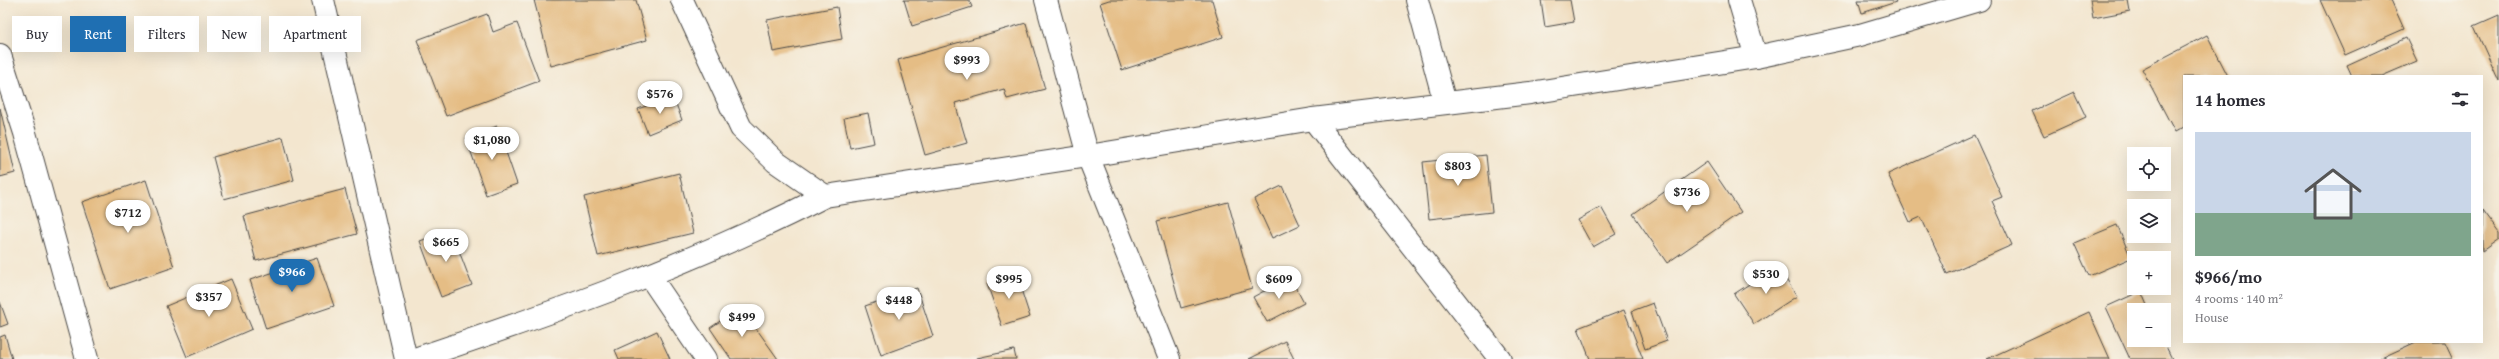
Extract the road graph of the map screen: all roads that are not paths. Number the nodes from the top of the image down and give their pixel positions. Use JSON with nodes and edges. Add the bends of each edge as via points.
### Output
{"nodes":[{"id":1,"x":323,"y":0,"type":"edge"},
{"id":2,"x":682,"y":0,"type":"edge"},
{"id":3,"x":1046,"y":0,"type":"edge"},
{"id":4,"x":1417,"y":0,"type":"edge"},
{"id":5,"x":1739,"y":0,"type":"edge"},
{"id":6,"x":1979,"y":0,"type":"edge"},
{"id":7,"x":0,"y":55,"type":"edge"},
{"id":8,"x":1756,"y":57,"type":"junction"},
{"id":9,"x":1445,"y":103,"type":"junction"},
{"id":10,"x":1313,"y":119,"type":"junction"},
{"id":11,"x":1088,"y":156,"type":"junction"},
{"id":12,"x":825,"y":196,"type":"junction"},
{"id":13,"x":649,"y":275,"type":"junction"},
{"id":14,"x":87,"y":359,"type":"edge"},
{"id":15,"x":406,"y":359,"type":"edge"},
{"id":16,"x":415,"y":359,"type":"edge"},
{"id":17,"x":706,"y":359,"type":"edge"},
{"id":18,"x":1169,"y":359,"type":"edge"},
{"id":19,"x":1500,"y":359,"type":"edge"}],
"edges":[{"from":1,"to":15,"type":"street"},
{"from":2,"to":12,"type":"street","via":[[741,128],[776,162]]},
{"from":3,"to":11,"type":"street"},
{"from":4,"to":9,"type":"street"},
{"from":5,"to":8,"type":"street"},
{"from":6,"to":8,"type":"street","via":[[1860,35]]},
{"from":7,"to":14,"type":"street","via":[[25,133]]},
{"from":8,"to":9,"type":"street","via":[[1530,93]]},
{"from":9,"to":10,"type":"street"},
{"from":10,"to":11,"type":"street"},
{"from":10,"to":19,"type":"street"},
{"from":11,"to":12,"type":"street"},
{"from":11,"to":18,"type":"street"},
{"from":12,"to":13,"type":"street","via":[[712,251]]},
{"from":13,"to":16,"type":"street","via":[[549,314]]},
{"from":13,"to":17,"type":"street"}]}
